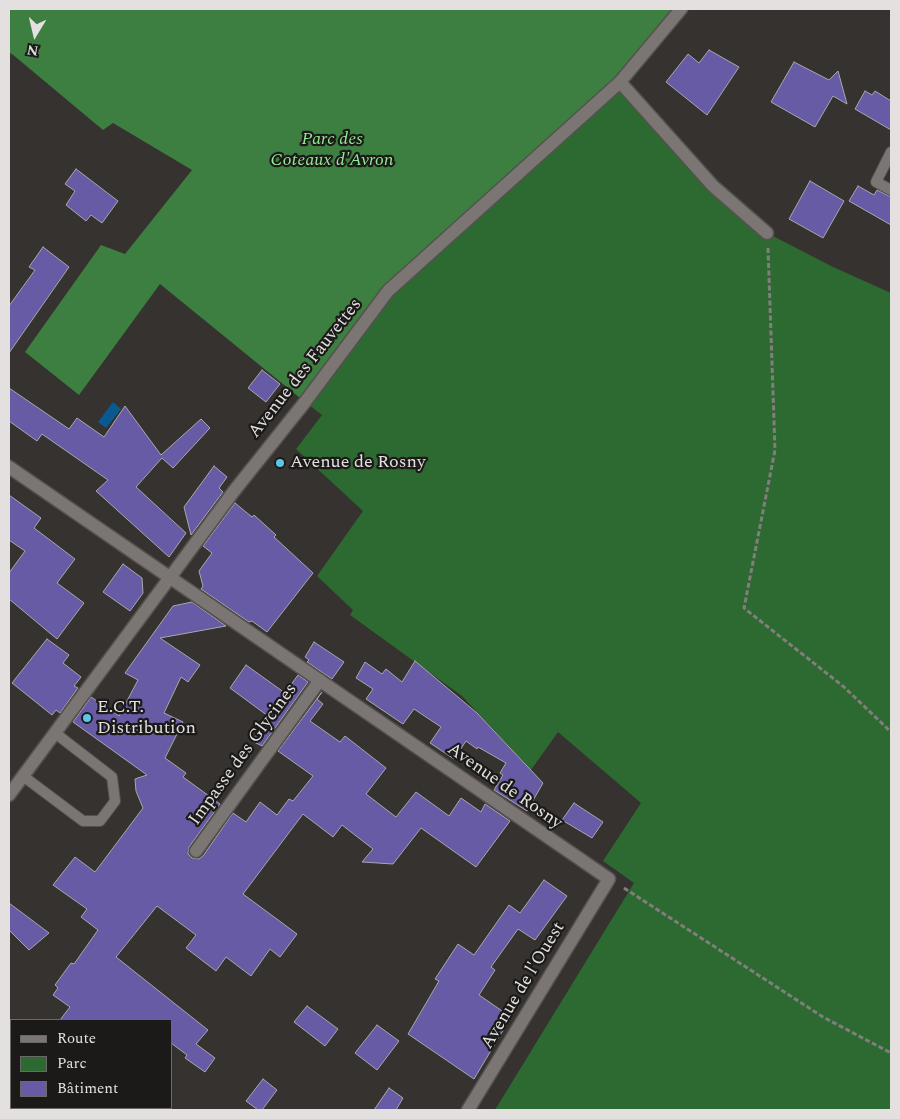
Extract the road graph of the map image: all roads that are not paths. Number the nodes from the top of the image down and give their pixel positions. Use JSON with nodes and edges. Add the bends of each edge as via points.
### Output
{"nodes":[{"id":1,"x":681,"y":9,"type":"edge"},
{"id":2,"x":620,"y":82,"type":"junction"},
{"id":3,"x":891,"y":152,"type":"edge"},
{"id":4,"x":891,"y":190,"type":"edge"},
{"id":5,"x":767,"y":233,"type":"road end"},
{"id":6,"x":9,"y":468,"type":"edge"},
{"id":7,"x":169,"y":579,"type":"junction"},
{"id":8,"x":320,"y":680,"type":"junction"},
{"id":9,"x":55,"y":733,"type":"junction"},
{"id":10,"x":23,"y":776,"type":"junction"},
{"id":11,"x":9,"y":795,"type":"edge"},
{"id":12,"x":196,"y":851,"type":"dead end"},
{"id":13,"x":609,"y":879,"type":"joint"},
{"id":14,"x":468,"y":1110,"type":"edge"}],
"edges":[{"from":1,"to":2,"type":"street","name":"Avenue des Fauvettes"},
{"from":2,"to":5,"type":"street","via":[[713,186]]},
{"from":2,"to":7,"type":"street","name":"Avenue des Fauvettes","via":[[388,291]]},
{"from":3,"to":4,"type":"lane","via":[[876,182]]},
{"from":6,"to":7,"type":"street","name":"Avenue de Rosny"},
{"from":7,"to":8,"type":"street","name":"Avenue de Rosny"},
{"from":7,"to":9,"type":"street","name":"Avenue des Fauvettes"},
{"from":8,"to":12,"type":"street","name":"Impasse des Glycines"},
{"from":8,"to":13,"type":"street","name":"Avenue de Rosny"},
{"from":9,"to":10,"type":"street","name":"Avenue des Fauvettes"},
{"from":9,"to":10,"type":"lane","via":[[112,777],[115,801],[100,822],[82,820]]},
{"from":10,"to":11,"type":"street","name":"Avenue des Fauvettes"},
{"from":13,"to":14,"type":"street","name":"Avenue de l'Ouest"}]}
